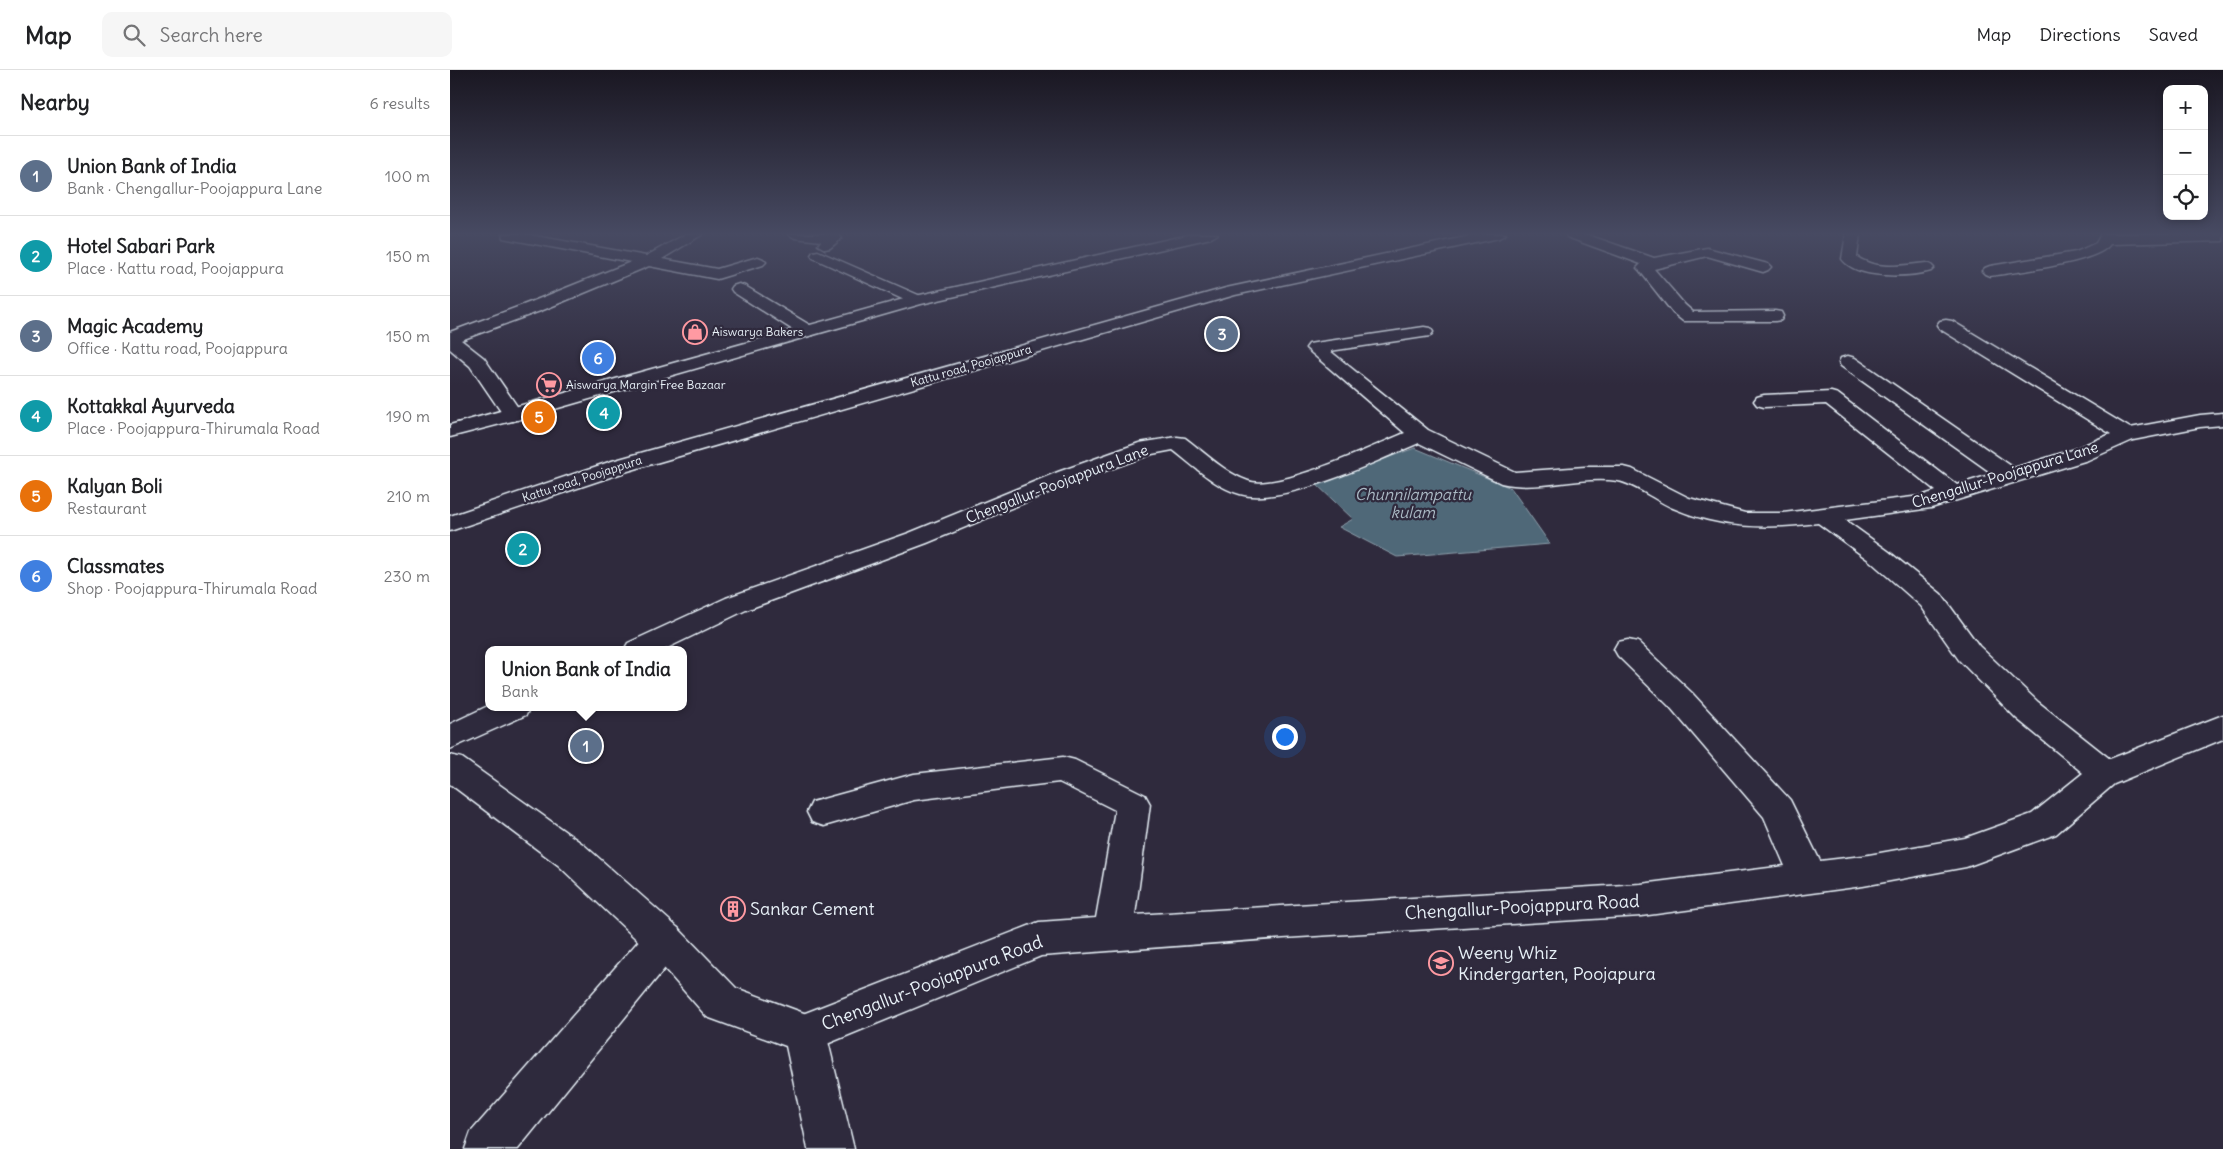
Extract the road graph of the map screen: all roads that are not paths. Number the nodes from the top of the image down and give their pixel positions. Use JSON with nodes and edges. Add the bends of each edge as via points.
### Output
{"nodes":[{"id":1,"x":590,"y":284,"type":"edge"},
{"id":2,"x":887,"y":284,"type":"edge"},
{"id":3,"x":987,"y":284,"type":"edge"},
{"id":4,"x":1263,"y":284,"type":"edge"},
{"id":5,"x":1659,"y":284,"type":"edge"},
{"id":6,"x":739,"y":289,"type":"dead end"},
{"id":7,"x":917,"y":300,"type":"junction"},
{"id":8,"x":1775,"y":316,"type":"dead end"},
{"id":9,"x":1946,"y":325,"type":"dead end"},
{"id":10,"x":807,"y":331,"type":"junction"},
{"id":11,"x":1424,"y":332,"type":"dead end"},
{"id":12,"x":450,"y":339,"type":"edge"},
{"id":13,"x":1848,"y":362,"type":"dead end"},
{"id":14,"x":1764,"y":401,"type":"dead end"},
{"id":15,"x":513,"y":416,"type":"junction"},
{"id":16,"x":2223,"y":419,"type":"edge"},
{"id":17,"x":450,"y":431,"type":"edge"},
{"id":18,"x":1420,"y":435,"type":"junction"},
{"id":19,"x":2127,"y":435,"type":"junction"},
{"id":20,"x":2009,"y":476,"type":"junction"},
{"id":21,"x":1953,"y":493,"type":"junction"},
{"id":22,"x":1823,"y":515,"type":"junction"},
{"id":23,"x":450,"y":524,"type":"edge"},
{"id":24,"x":647,"y":646,"type":"edge"},
{"id":25,"x":1628,"y":649,"type":"dead end"},
{"id":26,"x":507,"y":711,"type":"edge"},
{"id":27,"x":2223,"y":726,"type":"edge"},
{"id":28,"x":450,"y":738,"type":"edge"},
{"id":29,"x":450,"y":767,"type":"edge"},
{"id":30,"x":2106,"y":774,"type":"junction"},
{"id":31,"x":824,"y":812,"type":"dead end"},
{"id":32,"x":1810,"y":878,"type":"junction"},
{"id":33,"x":1113,"y":933,"type":"junction"},
{"id":34,"x":664,"y":940,"type":"junction"},
{"id":35,"x":805,"y":1032,"type":"junction"},
{"id":36,"x":488,"y":1149,"type":"edge"},
{"id":37,"x":831,"y":1149,"type":"edge"}],
"edges":[{"from":1,"to":12,"type":"street"},
{"from":2,"to":7,"type":"street"},
{"from":3,"to":7,"type":"street"},
{"from":4,"to":23,"type":"street","name":"Kattu road, Poojappura","via":[[620,466]]},
{"from":5,"to":8,"type":"street","via":[[1690,317]]},
{"from":6,"to":10,"type":"street"},
{"from":7,"to":10,"type":"street"},
{"from":9,"to":19,"type":"street"},
{"from":10,"to":15,"type":"street"},
{"from":11,"to":18,"type":"street","via":[[1315,348]]},
{"from":12,"to":15,"type":"street","via":[[477,362]]},
{"from":13,"to":20,"type":"street"},
{"from":14,"to":21,"type":"street","via":[[1831,398]]},
{"from":15,"to":17,"type":"street"},
{"from":16,"to":19,"type":"street","name":"Chengallur-Poojappura Lane"},
{"from":18,"to":22,"type":"street","name":"Chengallur-Poojappura Lane","via":[[1509,478],[1624,474],[1680,503],[1745,520]]},
{"from":18,"to":24,"type":"street","name":"Chengallur-Poojappura Lane","via":[[1305,480],[1258,490],[1230,480],[1177,443],[1147,448],[1066,477],[918,538],[736,604]]},
{"from":19,"to":20,"type":"street","name":"Chengallur-Poojappura Lane","via":[[2080,455]]},
{"from":20,"to":21,"type":"street","name":"Chengallur-Poojappura Lane"},
{"from":21,"to":22,"type":"street","name":"Chengallur-Poojappura Lane","via":[[1923,503]]},
{"from":22,"to":30,"type":"street","via":[[1880,556],[1931,600],[1969,653],[2027,710]]},
{"from":25,"to":32,"type":"street","via":[[1681,700],[1778,810]]},
{"from":26,"to":28,"type":"street"},
{"from":27,"to":30,"type":"street","name":"Chengallur-Poojappura Road"},
{"from":29,"to":34,"type":"street","via":[[571,855]]},
{"from":30,"to":32,"type":"street","name":"Chengallur-Poojappura Road","via":[[2044,824],[1966,852]]},
{"from":31,"to":33,"type":"street","via":[[914,787],[1063,768],[1133,804]]},
{"from":32,"to":33,"type":"street","name":"Chengallur-Poojappura Road","via":[[1640,900]]},
{"from":33,"to":35,"type":"street","name":"Chengallur-Poojappura Road","via":[[1039,939]]},
{"from":34,"to":35,"type":"street","via":[[722,1003]]},
{"from":34,"to":36,"type":"street"},
{"from":35,"to":37,"type":"street"}]}
